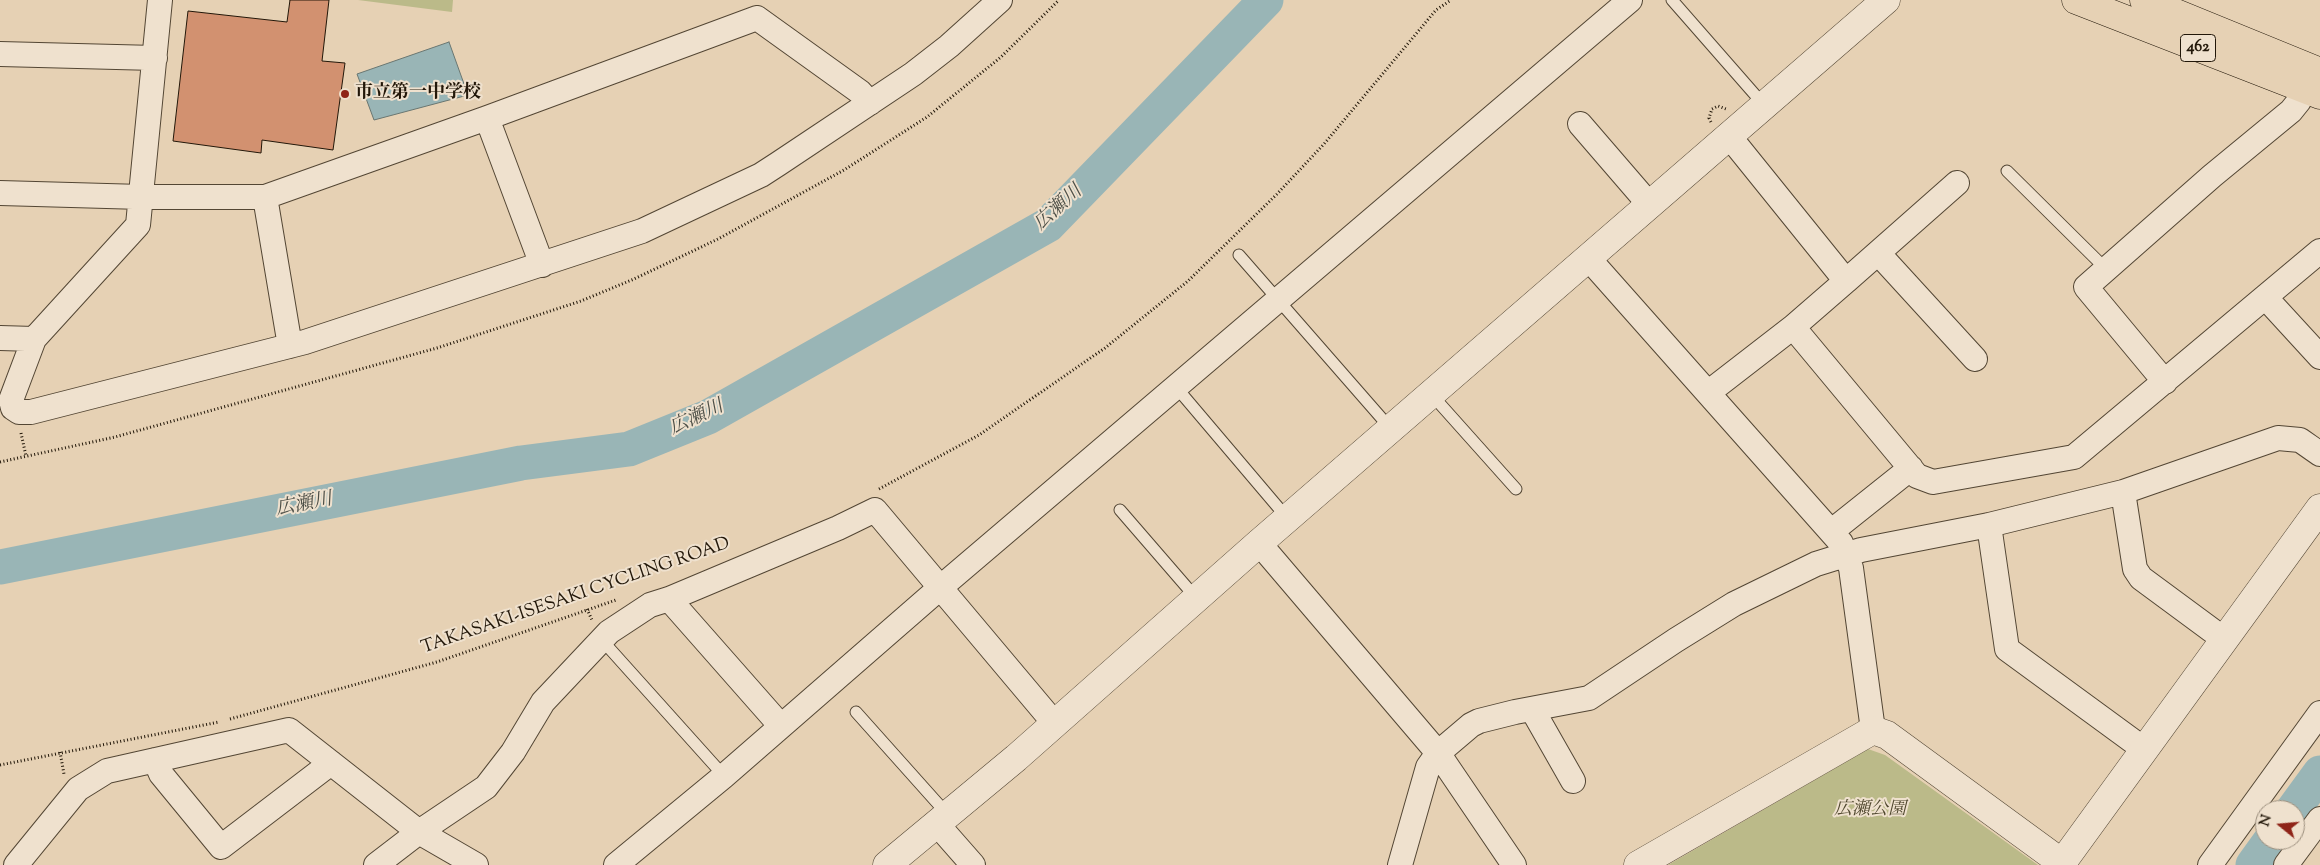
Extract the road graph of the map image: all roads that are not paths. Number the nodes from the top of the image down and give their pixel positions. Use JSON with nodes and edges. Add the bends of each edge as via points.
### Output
{"nodes":[{"id":1,"x":160,"y":0,"type":"edge"},
{"id":2,"x":1000,"y":0,"type":"edge"},
{"id":3,"x":1630,"y":0,"type":"edge"},
{"id":4,"x":1672,"y":0,"type":"edge"},
{"id":5,"x":1886,"y":0,"type":"edge"},
{"id":6,"x":2076,"y":0,"type":"edge"},
{"id":7,"x":2144,"y":0,"type":"edge"},
{"id":8,"x":760,"y":9,"type":"edge"},
{"id":9,"x":0,"y":54,"type":"edge"},
{"id":10,"x":155,"y":58,"type":"junction"},
{"id":11,"x":2315,"y":85,"type":"edge"},
{"id":12,"x":870,"y":103,"type":"junction"},
{"id":13,"x":1764,"y":105,"type":"junction"},
{"id":14,"x":487,"y":118,"type":"junction"},
{"id":15,"x":1580,"y":124,"type":"dead end"},
{"id":16,"x":1729,"y":136,"type":"junction"},
{"id":17,"x":2007,"y":170,"type":"dead end"},
{"id":18,"x":1957,"y":183,"type":"dead end"},
{"id":19,"x":0,"y":193,"type":"edge"},
{"id":20,"x":142,"y":197,"type":"junction"},
{"id":21,"x":265,"y":197,"type":"junction"},
{"id":22,"x":1649,"y":204,"type":"junction"},
{"id":23,"x":2320,"y":251,"type":"edge"},
{"id":24,"x":1878,"y":253,"type":"junction"},
{"id":25,"x":1239,"y":255,"type":"dead end"},
{"id":26,"x":1589,"y":259,"type":"junction"},
{"id":27,"x":542,"y":265,"type":"junction"},
{"id":28,"x":2106,"y":269,"type":"junction"},
{"id":29,"x":1846,"y":281,"type":"junction"},
{"id":30,"x":2265,"y":297,"type":"junction"},
{"id":31,"x":1277,"y":300,"type":"junction"},
{"id":32,"x":1793,"y":327,"type":"junction"},
{"id":33,"x":0,"y":338,"type":"edge"},
{"id":34,"x":34,"y":340,"type":"junction"},
{"id":35,"x":290,"y":346,"type":"junction"},
{"id":36,"x":2320,"y":357,"type":"edge"},
{"id":37,"x":1975,"y":360,"type":"dead end"},
{"id":38,"x":2165,"y":382,"type":"junction"},
{"id":39,"x":1176,"y":387,"type":"junction"},
{"id":40,"x":1709,"y":392,"type":"junction"},
{"id":41,"x":1432,"y":395,"type":"junction"},
{"id":42,"x":1392,"y":429,"type":"junction"},
{"id":43,"x":2320,"y":454,"type":"edge"},
{"id":44,"x":1911,"y":468,"type":"junction"},
{"id":45,"x":1516,"y":489,"type":"dead end"},
{"id":46,"x":2123,"y":492,"type":"junction"},
{"id":47,"x":2320,"y":508,"type":"edge"},
{"id":48,"x":1120,"y":510,"type":"dead end"},
{"id":49,"x":1288,"y":519,"type":"junction"},
{"id":50,"x":1989,"y":525,"type":"junction"},
{"id":51,"x":1832,"y":531,"type":"junction"},
{"id":52,"x":1259,"y":543,"type":"junction"},
{"id":53,"x":1847,"y":555,"type":"junction"},
{"id":54,"x":941,"y":588,"type":"junction"},
{"id":55,"x":669,"y":599,"type":"junction"},
{"id":56,"x":1197,"y":599,"type":"junction"},
{"id":57,"x":601,"y":639,"type":"junction"},
{"id":58,"x":2226,"y":640,"type":"junction"},
{"id":59,"x":1532,"y":709,"type":"junction"},
{"id":60,"x":856,"y":712,"type":"dead end"},
{"id":61,"x":2320,"y":713,"type":"edge"},
{"id":62,"x":1055,"y":724,"type":"junction"},
{"id":63,"x":780,"y":725,"type":"junction"},
{"id":64,"x":1873,"y":730,"type":"junction"},
{"id":65,"x":2145,"y":750,"type":"junction"},
{"id":66,"x":1438,"y":753,"type":"junction"},
{"id":67,"x":154,"y":760,"type":"junction"},
{"id":68,"x":331,"y":763,"type":"junction"},
{"id":69,"x":724,"y":776,"type":"junction"},
{"id":70,"x":1573,"y":781,"type":"dead end"},
{"id":71,"x":942,"y":819,"type":"junction"},
{"id":72,"x":2320,"y":819,"type":"edge"},
{"id":73,"x":419,"y":832,"type":"junction"},
{"id":74,"x":2064,"y":864,"type":"edge"},
{"id":75,"x":16,"y":865,"type":"edge"},
{"id":76,"x":376,"y":865,"type":"edge"},
{"id":77,"x":476,"y":865,"type":"edge"},
{"id":78,"x":616,"y":865,"type":"edge"},
{"id":79,"x":887,"y":865,"type":"edge"},
{"id":80,"x":973,"y":865,"type":"edge"},
{"id":81,"x":1400,"y":865,"type":"edge"},
{"id":82,"x":1514,"y":865,"type":"edge"},
{"id":83,"x":1638,"y":865,"type":"edge"},
{"id":84,"x":2210,"y":865,"type":"edge"},
{"id":85,"x":2286,"y":865,"type":"edge"}],
"edges":[{"from":1,"to":10,"type":"street"},
{"from":2,"to":12,"type":"street","via":[[949,46]]},
{"from":3,"to":31,"type":"street"},
{"from":4,"to":13,"type":"lane"},
{"from":5,"to":13,"type":"street"},
{"from":6,"to":11,"type":"highway","number":"462"},
{"from":7,"to":11,"type":"highway","number":"462"},
{"from":8,"to":12,"type":"street"},
{"from":8,"to":14,"type":"street"},
{"from":9,"to":10,"type":"street"},
{"from":10,"to":20,"type":"street"},
{"from":11,"to":28,"type":"street","via":[[2291,111]]},
{"from":12,"to":27,"type":"street","via":[[761,175],[642,231]]},
{"from":13,"to":16,"type":"street"},
{"from":14,"to":21,"type":"street"},
{"from":14,"to":27,"type":"street"},
{"from":15,"to":22,"type":"street"},
{"from":16,"to":22,"type":"street"},
{"from":16,"to":29,"type":"street"},
{"from":17,"to":28,"type":"lane"},
{"from":18,"to":24,"type":"street"},
{"from":19,"to":20,"type":"street"},
{"from":20,"to":21,"type":"street"},
{"from":20,"to":34,"type":"street","via":[[138,224]]},
{"from":21,"to":35,"type":"street"},
{"from":22,"to":26,"type":"street"},
{"from":23,"to":30,"type":"street"},
{"from":24,"to":29,"type":"street"},
{"from":24,"to":37,"type":"street"},
{"from":25,"to":31,"type":"lane"},
{"from":26,"to":40,"type":"street"},
{"from":26,"to":41,"type":"street"},
{"from":27,"to":35,"type":"street"},
{"from":28,"to":38,"type":"street","via":[[2086,286]]},
{"from":29,"to":32,"type":"street"},
{"from":30,"to":36,"type":"street"},
{"from":30,"to":38,"type":"street"},
{"from":31,"to":39,"type":"street"},
{"from":31,"to":42,"type":"lane"},
{"from":32,"to":40,"type":"street"},
{"from":32,"to":44,"type":"street"},
{"from":33,"to":34,"type":"street"},
{"from":34,"to":35,"type":"street","via":[[11,400],[18,412],[31,412]]},
{"from":38,"to":44,"type":"street","via":[[2074,457],[1933,482],[1917,476]]},
{"from":39,"to":49,"type":"lane"},
{"from":39,"to":54,"type":"street"},
{"from":40,"to":51,"type":"street"},
{"from":41,"to":42,"type":"street"},
{"from":41,"to":45,"type":"lane"},
{"from":42,"to":49,"type":"street"},
{"from":43,"to":46,"type":"street","via":[[2300,440],[2278,438]]},
{"from":44,"to":51,"type":"street"},
{"from":46,"to":50,"type":"street"},
{"from":46,"to":58,"type":"street","via":[[2135,569],[2141,578]]},
{"from":47,"to":58,"type":"street"},
{"from":48,"to":56,"type":"lane"},
{"from":49,"to":52,"type":"street"},
{"from":50,"to":53,"type":"street"},
{"from":50,"to":65,"type":"street","via":[[2007,649]]},
{"from":51,"to":53,"type":"street"},
{"from":52,"to":56,"type":"street"},
{"from":52,"to":66,"type":"street"},
{"from":53,"to":59,"type":"street","via":[[1816,564],[1734,604],[1589,698]]},
{"from":53,"to":64,"type":"street"},
{"from":54,"to":55,"type":"street","via":[[875,510]]},
{"from":54,"to":62,"type":"street"},
{"from":54,"to":63,"type":"street"},
{"from":55,"to":57,"type":"street","via":[[650,605]]},
{"from":55,"to":63,"type":"street"},
{"from":56,"to":62,"type":"street"},
{"from":57,"to":69,"type":"lane"},
{"from":57,"to":73,"type":"street","via":[[543,702],[513,752],[486,787]]},
{"from":58,"to":65,"type":"street"},
{"from":59,"to":66,"type":"street","via":[[1479,720]]},
{"from":59,"to":70,"type":"street"},
{"from":60,"to":71,"type":"lane"},
{"from":61,"to":84,"type":"street"},
{"from":62,"to":71,"type":"street"},
{"from":63,"to":69,"type":"street"},
{"from":64,"to":74,"type":"street","via":[[1887,735]]},
{"from":64,"to":83,"type":"street"},
{"from":65,"to":74,"type":"street"},
{"from":66,"to":81,"type":"street","via":[[1428,767]]},
{"from":66,"to":82,"type":"street"},
{"from":67,"to":68,"type":"street","via":[[288,730]]},
{"from":67,"to":68,"type":"street","via":[[161,774],[221,846]]},
{"from":67,"to":75,"type":"street","via":[[107,771],[78,789]]},
{"from":68,"to":73,"type":"street"},
{"from":69,"to":78,"type":"street"},
{"from":71,"to":79,"type":"street"},
{"from":71,"to":80,"type":"street"},
{"from":72,"to":85,"type":"street"},
{"from":73,"to":76,"type":"street"},
{"from":73,"to":77,"type":"street"}]}
